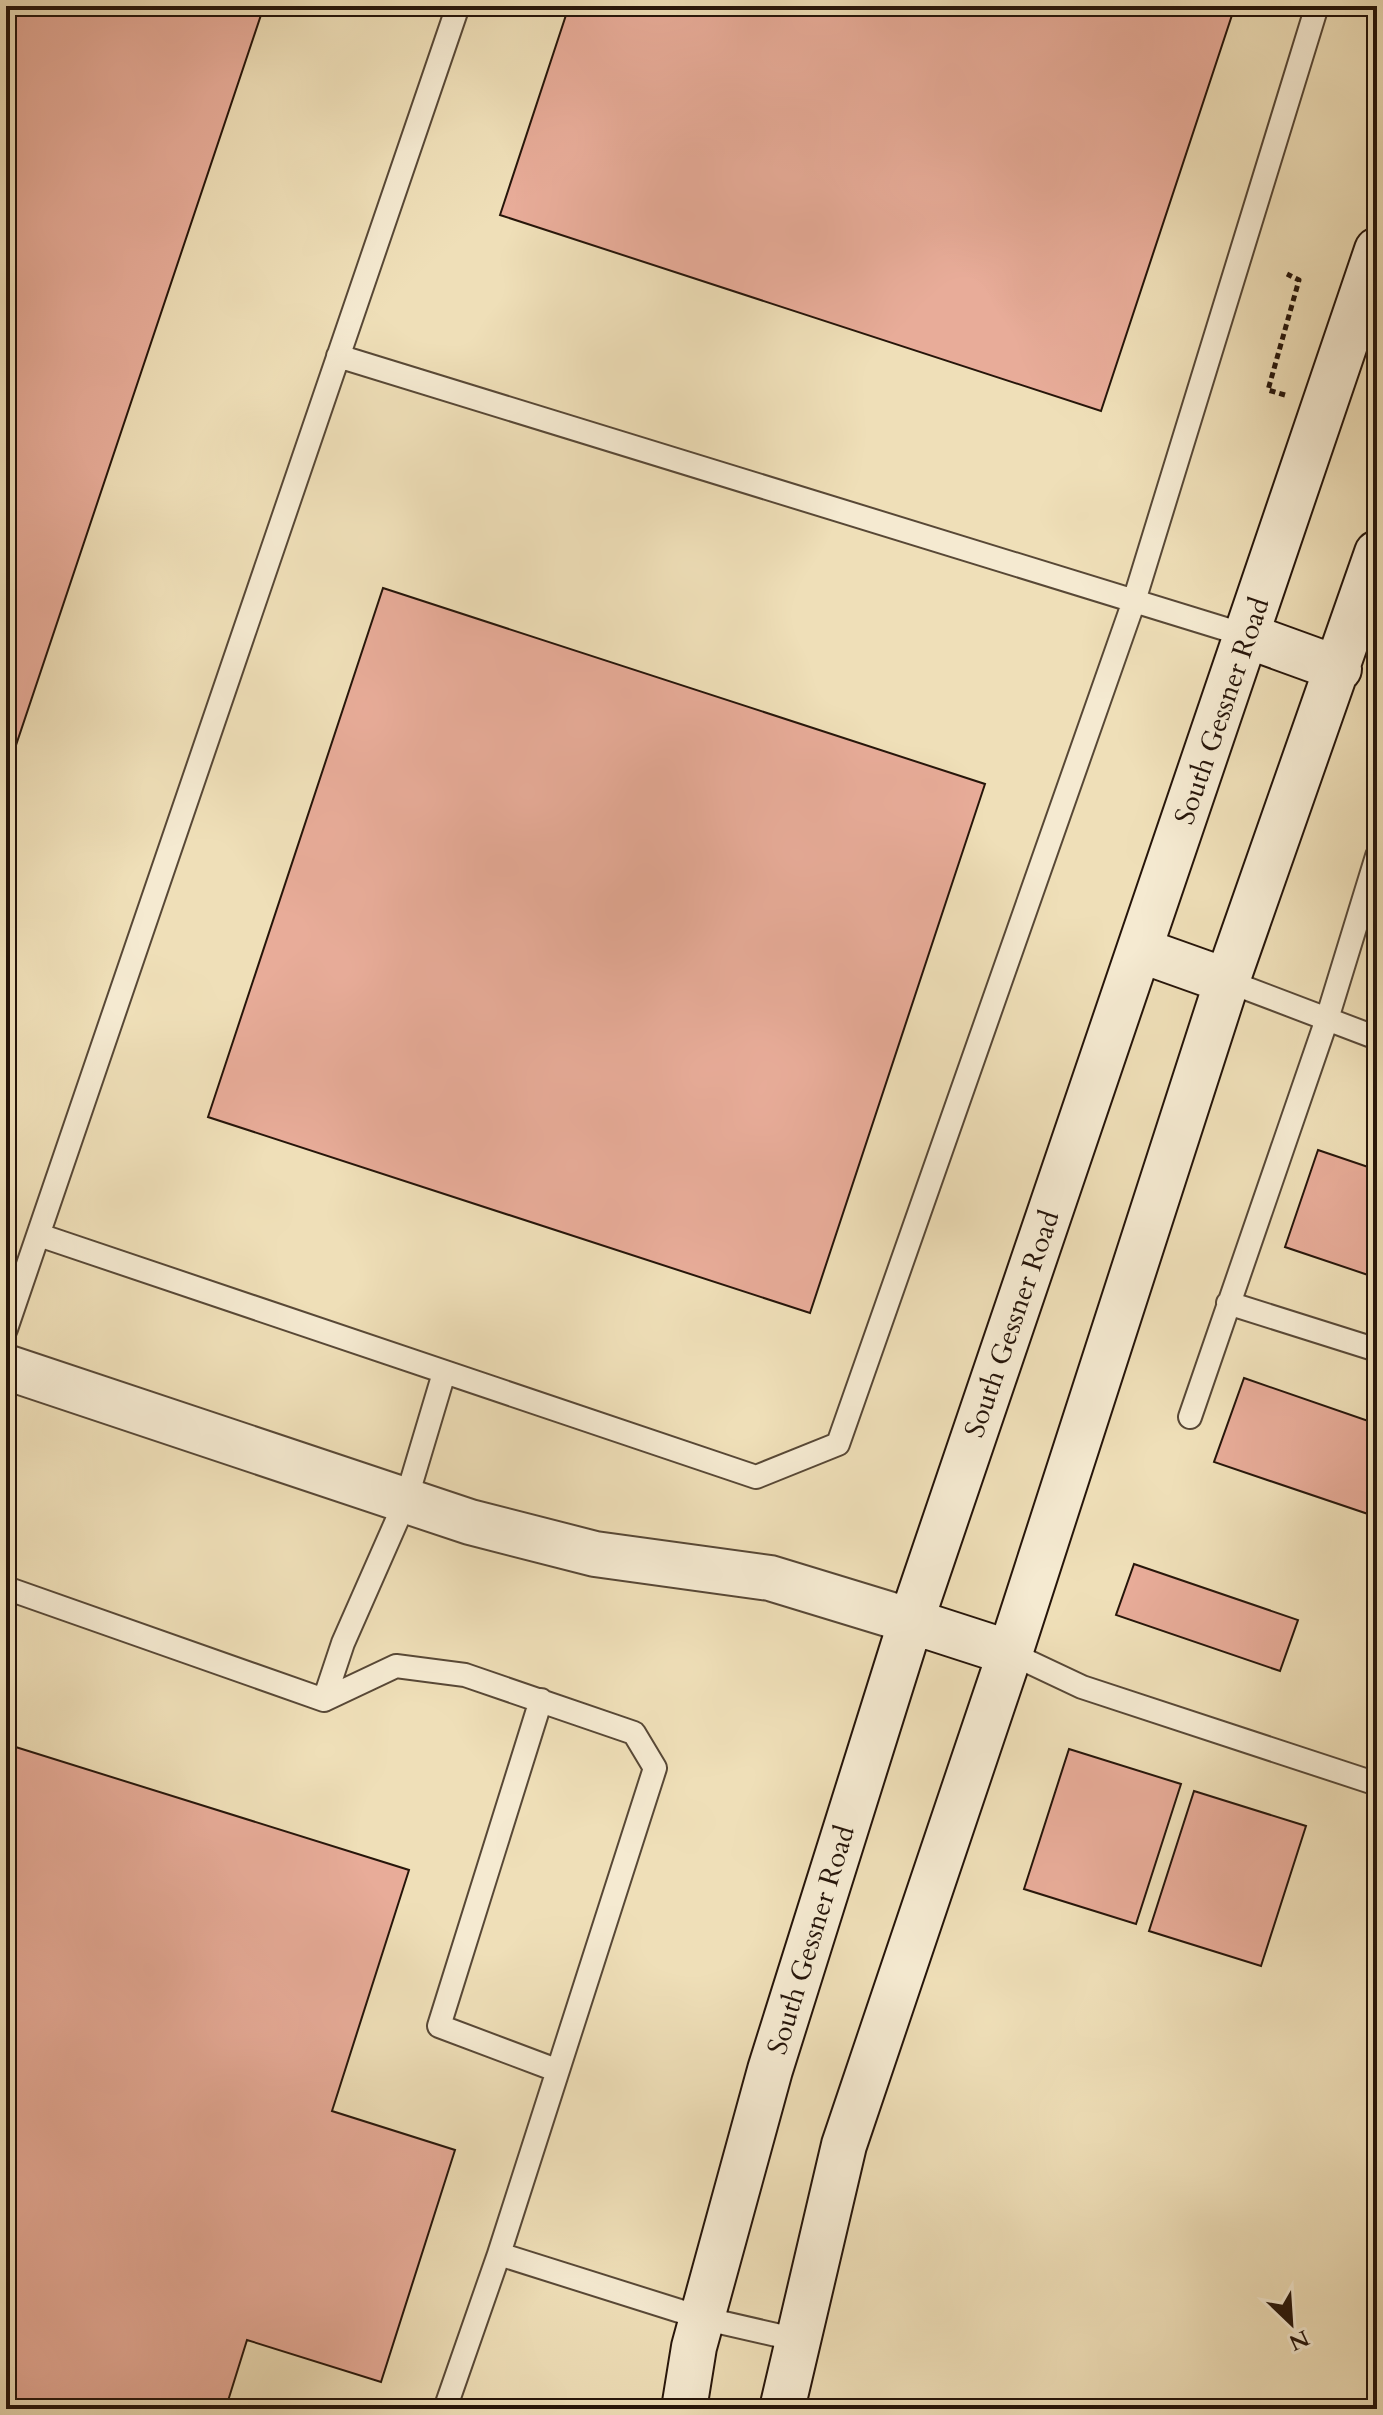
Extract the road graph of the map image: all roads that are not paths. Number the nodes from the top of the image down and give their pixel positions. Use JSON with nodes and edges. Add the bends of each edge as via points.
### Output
{"nodes":[{"id":1,"x":458,"y":6,"type":"edge"},
{"id":2,"x":1317,"y":6,"type":"edge"},
{"id":3,"x":1377,"y":250,"type":"edge"},
{"id":4,"x":338,"y":356,"type":"junction"},
{"id":5,"x":1377,"y":553,"type":"edge"},
{"id":6,"x":1134,"y":601,"type":"junction"},
{"id":7,"x":1248,"y":636,"type":"junction"},
{"id":8,"x":1339,"y":669,"type":"junction"},
{"id":9,"x":1377,"y":856,"type":"edge"},
{"id":10,"x":1140,"y":950,"type":"junction"},
{"id":11,"x":1227,"y":981,"type":"junction"},
{"id":12,"x":1327,"y":1019,"type":"junction"},
{"id":13,"x":1377,"y":1038,"type":"edge"},
{"id":14,"x":39,"y":1235,"type":"junction"},
{"id":15,"x":1228,"y":1303,"type":"junction"},
{"id":16,"x":6,"y":1329,"type":"edge"},
{"id":17,"x":1377,"y":1350,"type":"edge"},
{"id":18,"x":6,"y":1367,"type":"edge"},
{"id":19,"x":444,"y":1373,"type":"junction"},
{"id":20,"x":1190,"y":1417,"type":"dead end"},
{"id":21,"x":406,"y":1500,"type":"junction"},
{"id":22,"x":6,"y":1588,"type":"edge"},
{"id":23,"x":911,"y":1621,"type":"junction"},
{"id":24,"x":1010,"y":1653,"type":"junction"},
{"id":25,"x":324,"y":1700,"type":"junction"},
{"id":26,"x":541,"y":1700,"type":"junction"},
{"id":27,"x":1377,"y":1784,"type":"edge"},
{"id":28,"x":556,"y":2070,"type":"junction"},
{"id":29,"x":499,"y":2254,"type":"junction"},
{"id":30,"x":702,"y":2318,"type":"junction"},
{"id":31,"x":798,"y":2340,"type":"junction"},
{"id":32,"x":445,"y":2409,"type":"edge"},
{"id":33,"x":684,"y":2409,"type":"edge"},
{"id":34,"x":782,"y":2409,"type":"edge"}],
"edges":[{"from":1,"to":4,"type":"lane"},
{"from":2,"to":6,"type":"lane"},
{"from":3,"to":7,"type":"main road","name":"South Gessner Road"},
{"from":4,"to":6,"type":"lane"},
{"from":4,"to":14,"type":"lane"},
{"from":5,"to":8,"type":"main road"},
{"from":6,"to":7,"type":"lane"},
{"from":6,"to":19,"type":"lane","via":[[838,1444],[756,1477]]},
{"from":7,"to":8,"type":"main road"},
{"from":7,"to":10,"type":"main road","name":"South Gessner Road"},
{"from":8,"to":11,"type":"main road"},
{"from":9,"to":12,"type":"lane"},
{"from":10,"to":11,"type":"main road"},
{"from":10,"to":23,"type":"main road","name":"South Gessner Road"},
{"from":11,"to":12,"type":"lane"},
{"from":11,"to":24,"type":"main road"},
{"from":12,"to":13,"type":"lane"},
{"from":12,"to":15,"type":"lane"},
{"from":14,"to":16,"type":"lane"},
{"from":14,"to":19,"type":"lane"},
{"from":15,"to":17,"type":"lane"},
{"from":15,"to":20,"type":"lane"},
{"from":18,"to":21,"type":"main road"},
{"from":19,"to":21,"type":"lane"},
{"from":21,"to":23,"type":"main road","via":[[595,1554],[770,1578]]},
{"from":21,"to":25,"type":"lane","via":[[343,1643]]},
{"from":22,"to":25,"type":"lane"},
{"from":23,"to":24,"type":"main road"},
{"from":23,"to":30,"type":"main road","name":"South Gessner Road","via":[[770,2070]]},
{"from":24,"to":27,"type":"lane","via":[[1082,1687]]},
{"from":24,"to":31,"type":"main road","via":[[844,2145]]},
{"from":25,"to":26,"type":"lane","via":[[396,1666],[465,1675]]},
{"from":26,"to":28,"type":"lane","via":[[634,1733],[655,1768]]},
{"from":26,"to":28,"type":"lane","via":[[439,2026]]},
{"from":28,"to":29,"type":"lane"},
{"from":29,"to":30,"type":"lane"},
{"from":29,"to":32,"type":"lane"},
{"from":30,"to":31,"type":"lane"},
{"from":30,"to":33,"type":"main road","name":"South Gessner Road"},
{"from":31,"to":34,"type":"main road"}]}
